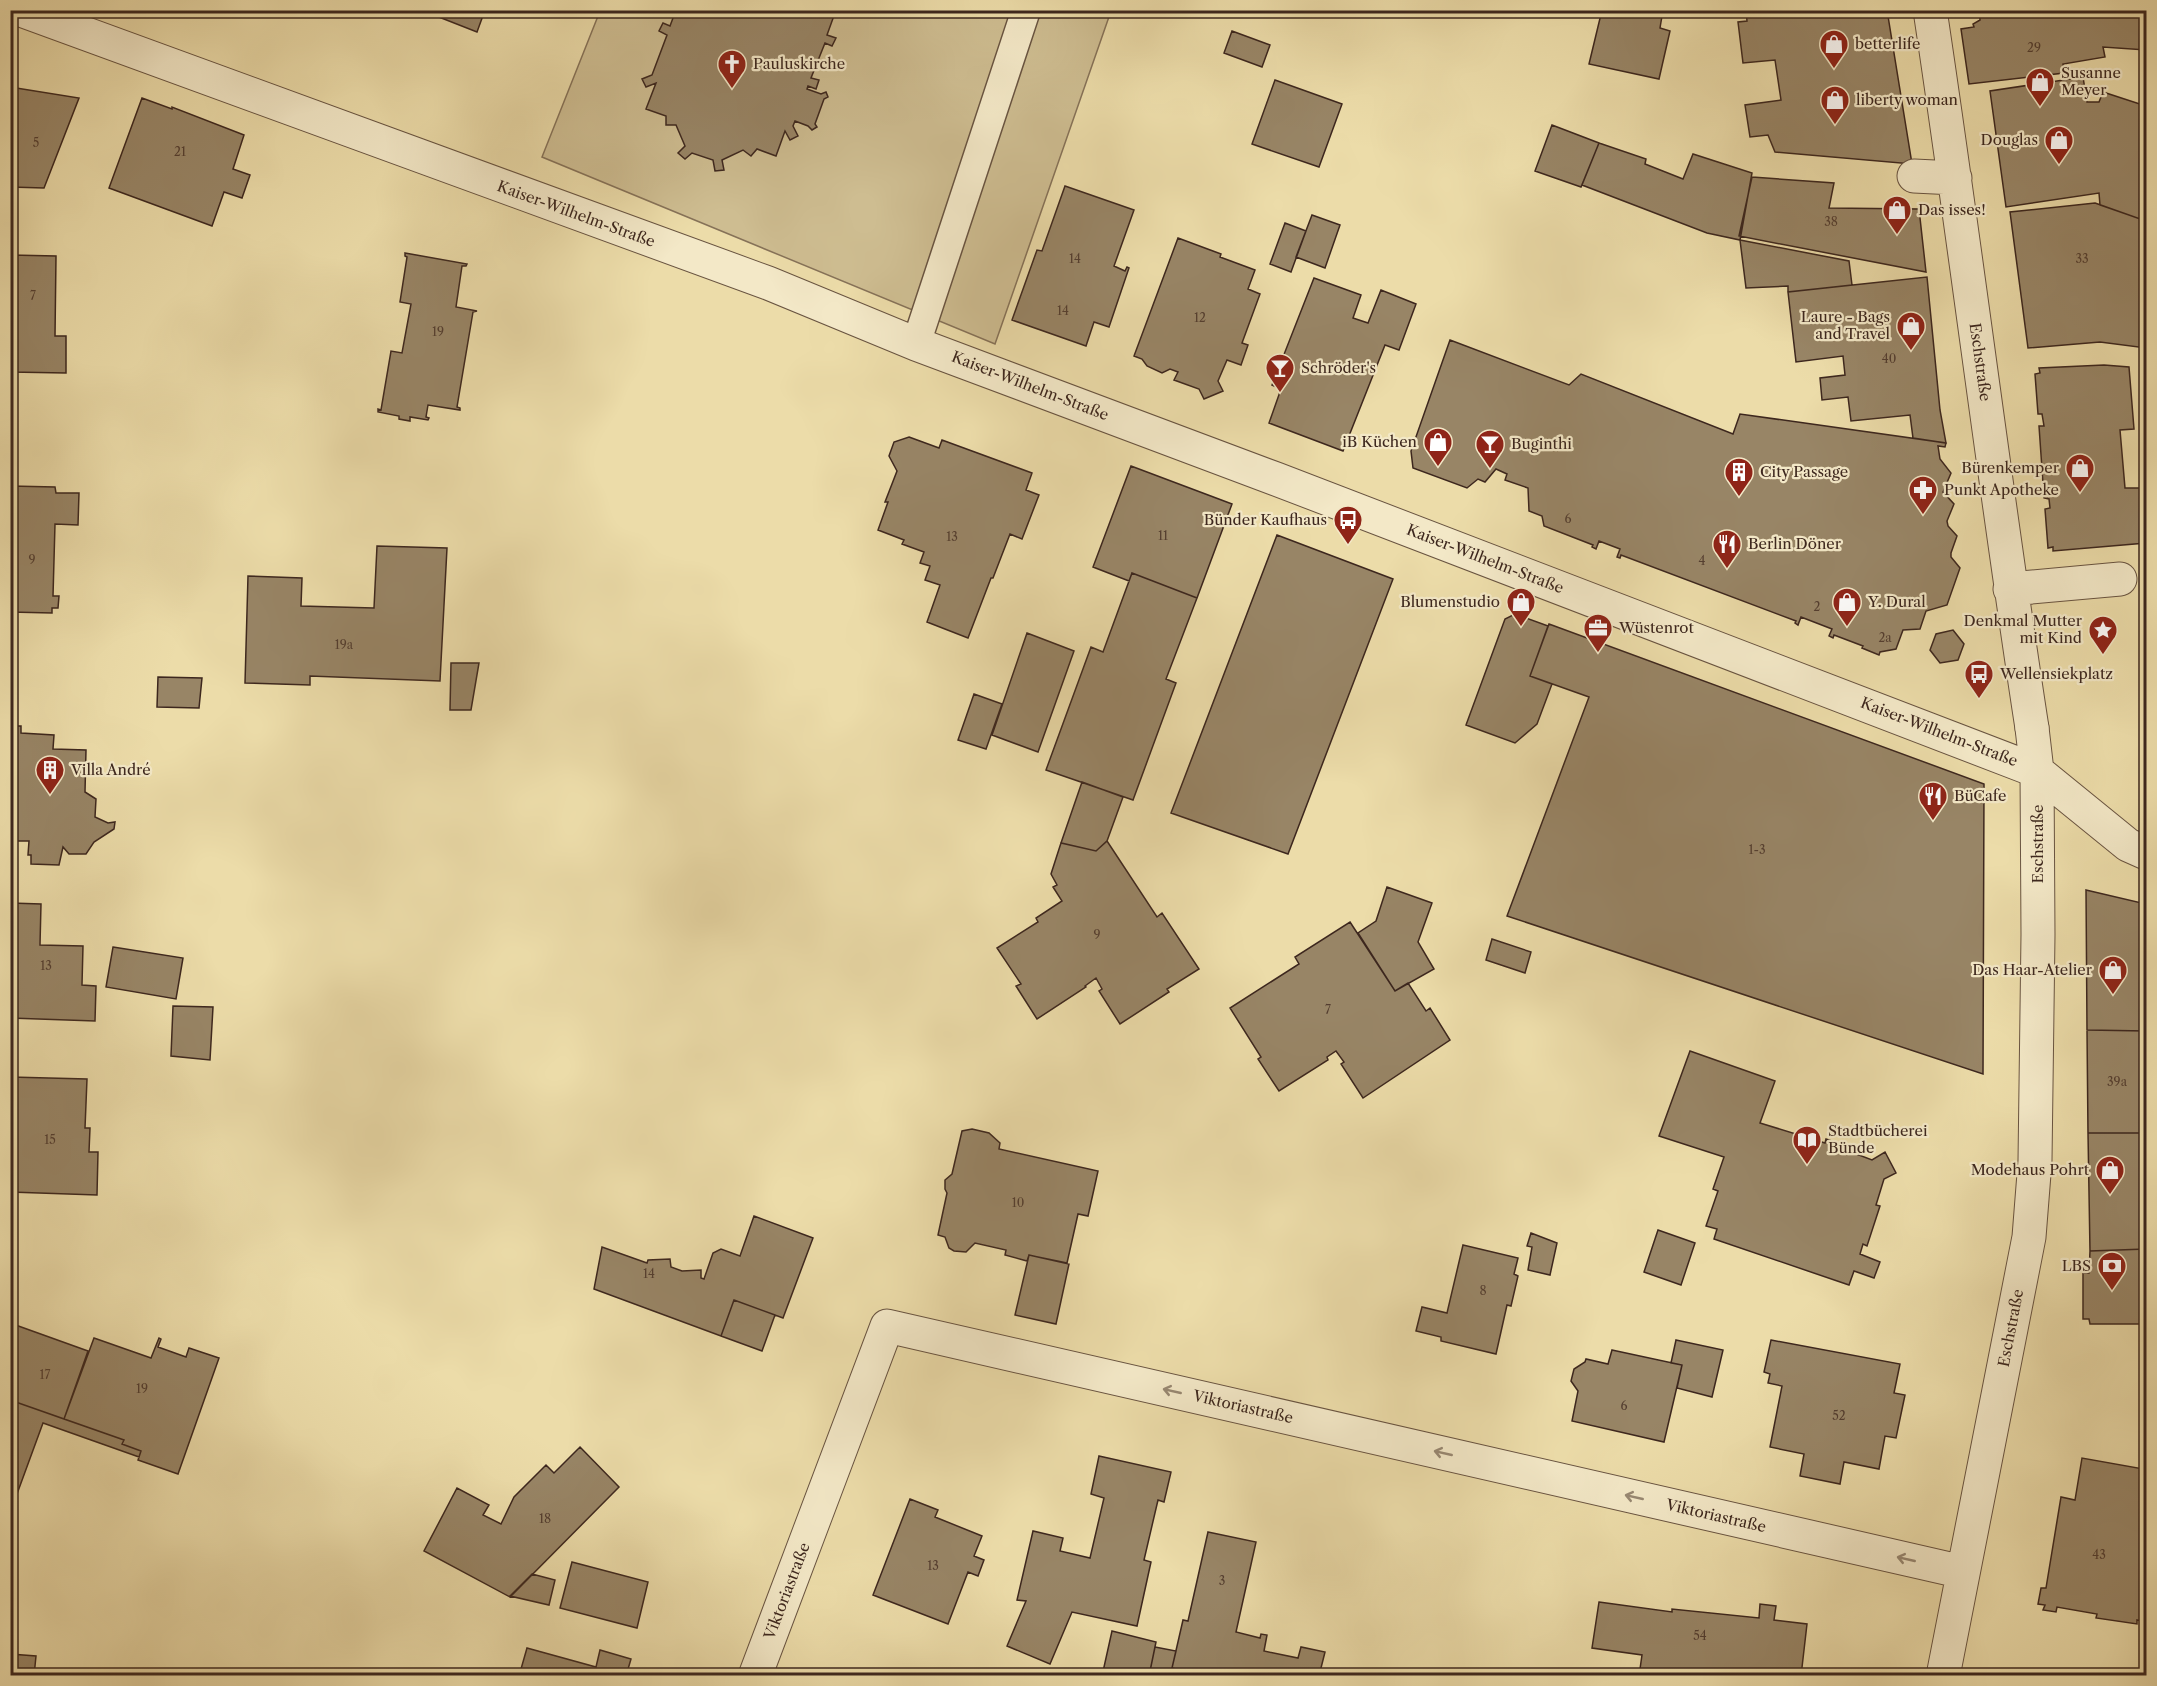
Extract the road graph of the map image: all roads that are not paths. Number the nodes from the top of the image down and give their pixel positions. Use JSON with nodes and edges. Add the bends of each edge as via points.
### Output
{"nodes":[{"id":1,"x":21,"y":10,"type":"edge"},
{"id":2,"x":1026,"y":10,"type":"edge"},
{"id":3,"x":1930,"y":10,"type":"edge"},
{"id":4,"x":1914,"y":176,"type":"dead end"},
{"id":5,"x":1955,"y":178,"type":"junction"},
{"id":6,"x":916,"y":344,"type":"junction"},
{"id":7,"x":2120,"y":579,"type":"dead end"},
{"id":8,"x":2010,"y":589,"type":"junction"},
{"id":9,"x":2037,"y":771,"type":"junction"},
{"id":10,"x":2146,"y":853,"type":"edge"},
{"id":11,"x":1963,"y":1572,"type":"junction"},
{"id":12,"x":755,"y":1676,"type":"edge"},
{"id":13,"x":1943,"y":1676,"type":"edge"}],
"edges":[{"from":1,"to":6,"type":"street","name":"Kaiser-Wilhelm-Straße","via":[[768,283]]},
{"from":2,"to":6,"type":"lane"},
{"from":3,"to":5,"type":"street","name":"Eschstraße"},
{"from":4,"to":5,"type":"street"},
{"from":5,"to":8,"type":"street","name":"Eschstraße"},
{"from":6,"to":9,"type":"street","name":"Kaiser-Wilhelm-Straße"},
{"from":7,"to":8,"type":"street"},
{"from":8,"to":9,"type":"street","name":"Eschstraße"},
{"from":9,"to":10,"type":"street","name":"Kaiser-Wilhelm-Straße","via":[[2128,845]]},
{"from":9,"to":11,"type":"street","name":"Eschstraße","via":[[2035,1161],[2029,1237]]},
{"from":11,"to":12,"type":"street","name":"Viktoriastraße","one_way":true,"via":[[887,1326]]},
{"from":11,"to":13,"type":"street","name":"Eschstraße"}]}
